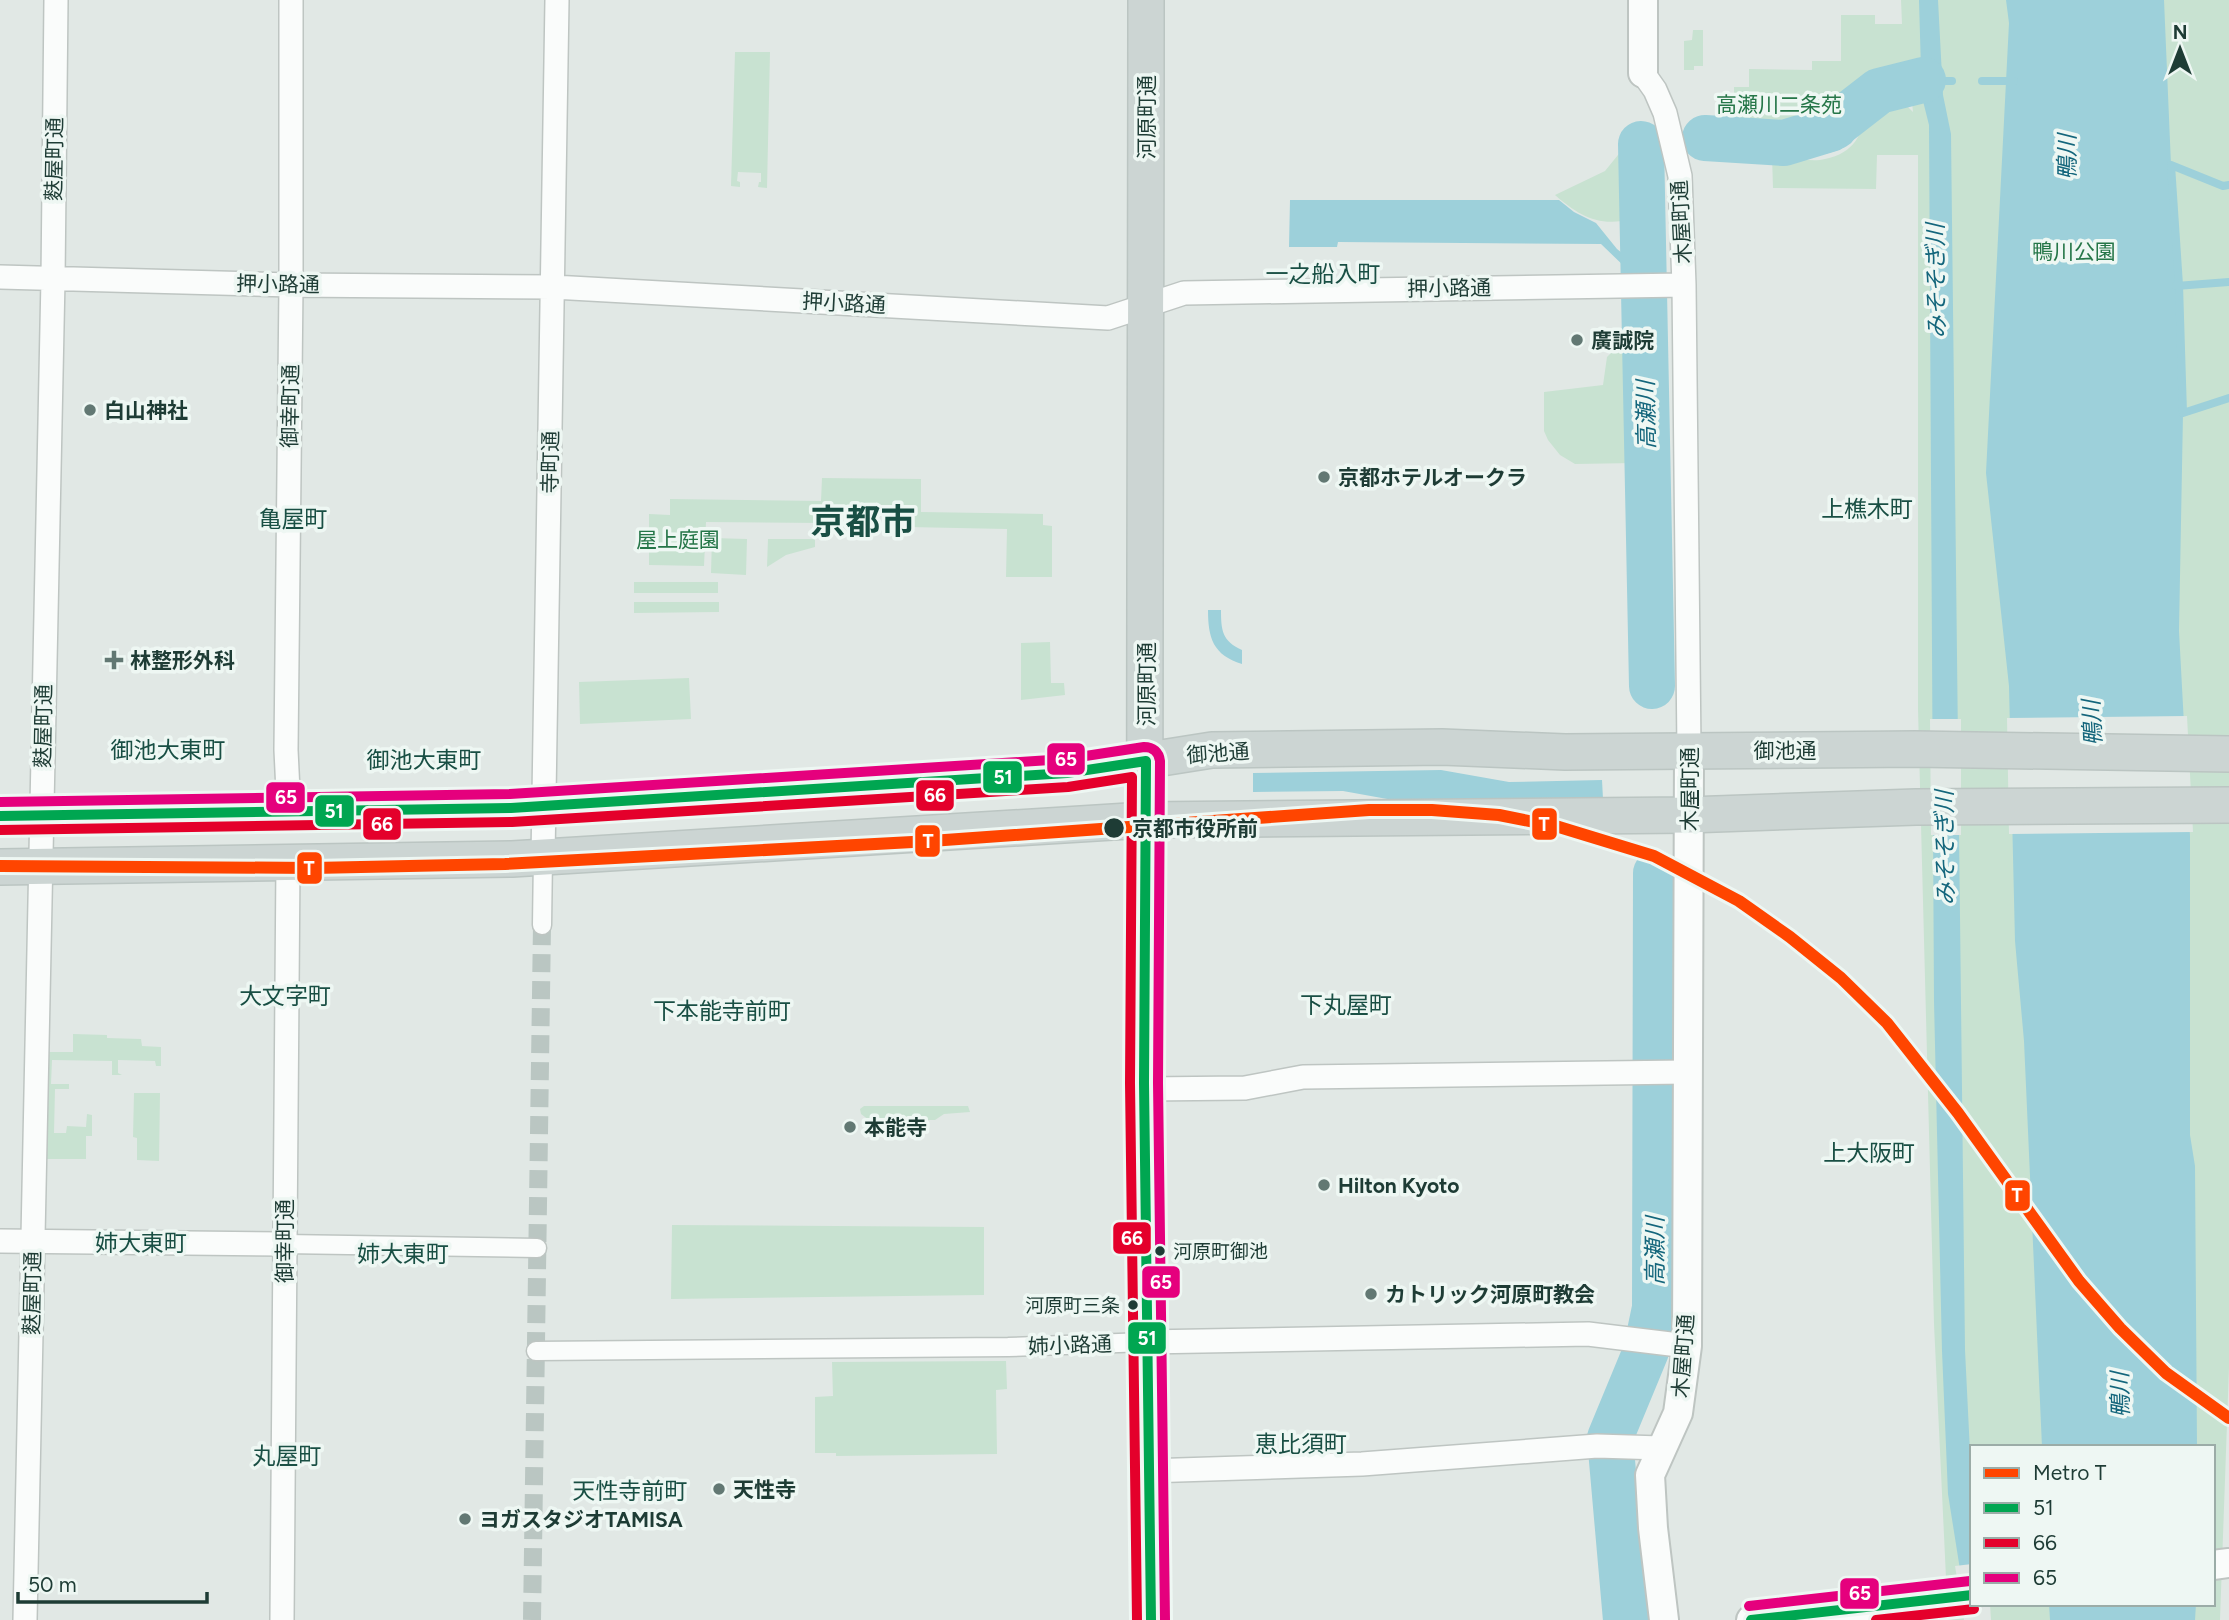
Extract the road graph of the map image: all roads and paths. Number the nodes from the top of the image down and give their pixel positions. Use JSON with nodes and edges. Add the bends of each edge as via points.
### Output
{"nodes":[{"id":1,"x":56,"y":0,"type":"edge"},
{"id":2,"x":290,"y":0,"type":"edge"},
{"id":3,"x":557,"y":0,"type":"edge"},
{"id":4,"x":1146,"y":0,"type":"edge"},
{"id":5,"x":1643,"y":0,"type":"edge"},
{"id":6,"x":1643,"y":73,"type":"joint"},
{"id":7,"x":0,"y":277,"type":"edge"},
{"id":8,"x":53,"y":279,"type":"junction"},
{"id":9,"x":291,"y":285,"type":"junction"},
{"id":10,"x":1684,"y":285,"type":"junction"},
{"id":11,"x":553,"y":287,"type":"junction"},
{"id":12,"x":1146,"y":305,"type":"junction"},
{"id":13,"x":1689,"y":750,"type":"junction"},
{"id":14,"x":2227,"y":754,"type":"edge"},
{"id":15,"x":1146,"y":761,"type":"junction"},
{"id":16,"x":2227,"y":805,"type":"edge"},
{"id":17,"x":544,"y":806,"type":"junction"},
{"id":18,"x":289,"y":812,"type":"junction"},
{"id":19,"x":1688,"y":815,"type":"junction"},
{"id":20,"x":0,"y":816,"type":"edge"},
{"id":21,"x":42,"y":816,"type":"junction"},
{"id":22,"x":1145,"y":820,"type":"junction"},
{"id":23,"x":543,"y":856,"type":"junction"},
{"id":24,"x":288,"y":862,"type":"junction"},
{"id":25,"x":41,"y":866,"type":"junction"},
{"id":26,"x":0,"y":867,"type":"edge"},
{"id":27,"x":542,"y":925,"type":"tunnel mouth"},
{"id":28,"x":1678,"y":1071,"type":"junction"},
{"id":29,"x":1145,"y":1089,"type":"junction"},
{"id":30,"x":0,"y":1241,"type":"edge"},
{"id":31,"x":34,"y":1241,"type":"junction"},
{"id":32,"x":284,"y":1244,"type":"junction"},
{"id":33,"x":537,"y":1248,"type":"dead end"},
{"id":34,"x":1146,"y":1342,"type":"junction"},
{"id":35,"x":1677,"y":1345,"type":"junction"},
{"id":36,"x":536,"y":1351,"type":"dead end"},
{"id":37,"x":1661,"y":1448,"type":"junction"},
{"id":38,"x":1147,"y":1471,"type":"junction"},
{"id":39,"x":1949,"y":1603,"type":"edge"},
{"id":40,"x":25,"y":1620,"type":"edge"},
{"id":41,"x":282,"y":1620,"type":"edge"},
{"id":42,"x":1151,"y":1620,"type":"edge"},
{"id":43,"x":1664,"y":1620,"type":"edge"},
{"id":44,"x":1751,"y":1620,"type":"edge"}],
"edges":[{"from":1,"to":8,"type":"street","name":"麩屋町通"},
{"from":2,"to":9,"type":"street","name":"御幸町通"},
{"from":3,"to":11,"type":"street","name":"寺町通"},
{"from":4,"to":12,"type":"main road","name":"河原町通"},
{"from":5,"to":6,"type":"street","name":"木屋町通"},
{"from":6,"to":10,"type":"street","name":"木屋町通","via":[[1665,113],[1680,176]]},
{"from":7,"to":8,"type":"street","name":"押小路通"},
{"from":8,"to":9,"type":"street","name":"押小路通"},
{"from":8,"to":21,"type":"street","name":"麩屋町通"},
{"from":9,"to":11,"type":"street","name":"押小路通"},
{"from":9,"to":18,"type":"street","name":"御幸町通"},
{"from":10,"to":12,"type":"street","name":"押小路通","via":[[1184,293]]},
{"from":10,"to":13,"type":"street","name":"木屋町通"},
{"from":11,"to":12,"type":"street","name":"押小路通","via":[[1108,318]]},
{"from":11,"to":17,"type":"street","name":"寺町通"},
{"from":12,"to":15,"type":"main road","name":"河原町通"},
{"from":13,"to":14,"type":"main road","name":"御池通"},
{"from":13,"to":15,"type":"main road","name":"御池通","via":[[1212,750]]},
{"from":13,"to":19,"type":"street","name":"木屋町通"},
{"from":15,"to":17,"type":"main road","name":"御池通","via":[[1067,773]]},
{"from":15,"to":22,"type":"main road","name":"河原町通"},
{"from":16,"to":19,"type":"main road","via":[[1916,807]]},
{"from":17,"to":18,"type":"main road","name":"御池通"},
{"from":17,"to":23,"type":"street","name":"寺町通"},
{"from":18,"to":21,"type":"main road","name":"御池通"},
{"from":19,"to":22,"type":"main road"},
{"from":19,"to":28,"type":"street","name":"木屋町通"},
{"from":20,"to":21,"type":"main road","name":"御池通"},
{"from":21,"to":25,"type":"street","name":"麩屋町通"},
{"from":22,"to":23,"type":"main road"},
{"from":22,"to":29,"type":"main road","name":"河原町通"},
{"from":23,"to":24,"type":"main road"},
{"from":23,"to":27,"type":"street","name":"寺町通"},
{"from":24,"to":25,"type":"main road"},
{"from":24,"to":32,"type":"street","name":"御幸町通"},
{"from":25,"to":26,"type":"main road"},
{"from":25,"to":31,"type":"street","name":"麩屋町通"},
{"from":28,"to":29,"type":"street","via":[[1303,1077],[1245,1088]]},
{"from":28,"to":35,"type":"street","name":"木屋町通"},
{"from":29,"to":34,"type":"main road","name":"河原町通"},
{"from":30,"to":31,"type":"street"},
{"from":31,"to":32,"type":"street"},
{"from":31,"to":40,"type":"street","name":"麩屋町通"},
{"from":32,"to":33,"type":"street"},
{"from":32,"to":41,"type":"street","name":"御幸町通"},
{"from":34,"to":35,"type":"street","name":"姉小路通","via":[[1588,1334]]},
{"from":34,"to":36,"type":"street","name":"姉小路通"},
{"from":34,"to":38,"type":"main road","name":"河原町通"},
{"from":35,"to":37,"type":"street","name":"木屋町通","via":[[1678,1413]]},
{"from":37,"to":38,"type":"street","via":[[1597,1446],[1362,1464]]},
{"from":37,"to":43,"type":"street","name":"木屋町通","via":[[1650,1475]]},
{"from":38,"to":42,"type":"main road","name":"河原町通"},
{"from":39,"to":44,"type":"street"}]}
